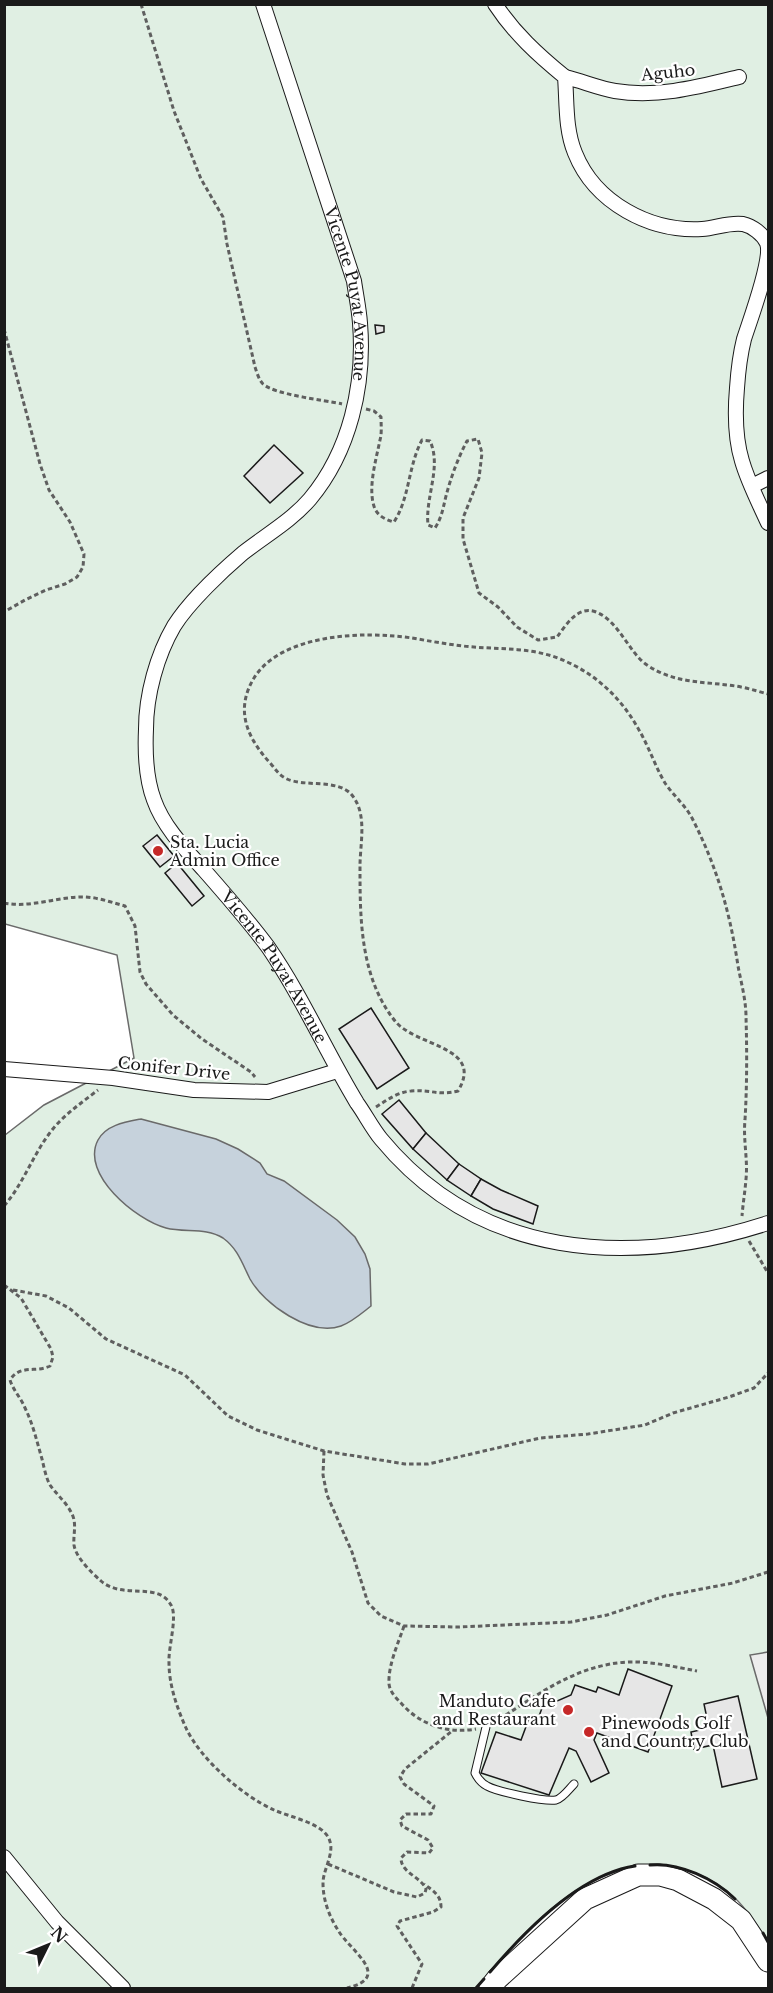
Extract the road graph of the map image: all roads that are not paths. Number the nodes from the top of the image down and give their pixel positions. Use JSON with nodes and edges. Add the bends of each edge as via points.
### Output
{"nodes":[{"id":1,"x":262,"y":4,"type":"edge"},
{"id":2,"x":495,"y":4,"type":"edge"},
{"id":3,"x":739,"y":76,"type":"dead end"},
{"id":4,"x":566,"y":77,"type":"junction"},
{"id":5,"x":768,"y":478,"type":"edge"},
{"id":6,"x":752,"y":486,"type":"junction"},
{"id":7,"x":768,"y":523,"type":"edge"},
{"id":8,"x":4,"y":1069,"type":"edge"},
{"id":9,"x":337,"y":1071,"type":"junction"},
{"id":10,"x":768,"y":1223,"type":"edge"},
{"id":11,"x":486,"y":1727,"type":"road end"},
{"id":12,"x":574,"y":1784,"type":"dead end"},
{"id":13,"x":4,"y":1857,"type":"edge"},
{"id":14,"x":768,"y":1961,"type":"edge"},
{"id":15,"x":123,"y":1989,"type":"edge"},
{"id":16,"x":490,"y":1989,"type":"edge"}],
"edges":[{"from":1,"to":9,"type":"street","name":"Vicente Puyat Avenue","via":[[354,281],[360,325],[355,406],[333,466],[309,500],[208,585],[174,626],[152,678],[146,728],[149,778],[154,800],[167,824],[274,957]]},
{"from":2,"to":4,"type":"street","via":[[514,32]]},
{"from":3,"to":4,"type":"street","name":"Aguho","via":[[652,94],[615,91]]},
{"from":4,"to":6,"type":"street","via":[[569,133],[575,154],[594,184],[624,211],[672,229],[745,225],[758,231],[767,243],[768,260],[744,342],[736,389],[737,439]]},
{"from":5,"to":6,"type":"street"},
{"from":6,"to":7,"type":"street"},
{"from":8,"to":9,"type":"street","name":"Conifer Drive","via":[[113,1078],[194,1090],[268,1092]]},
{"from":9,"to":10,"type":"street","name":"Vicente Puyat Avenue","via":[[380,1138],[422,1182],[501,1229],[537,1239],[622,1249],[663,1247]]},
{"from":11,"to":12,"type":"lane","via":[[475,1773],[489,1787],[546,1800],[560,1798]]},
{"from":13,"to":15,"type":"street","via":[[57,1922]]},
{"from":14,"to":16,"type":"main road","via":[[741,1920],[714,1899],[678,1880],[638,1875],[585,1899]]}]}
